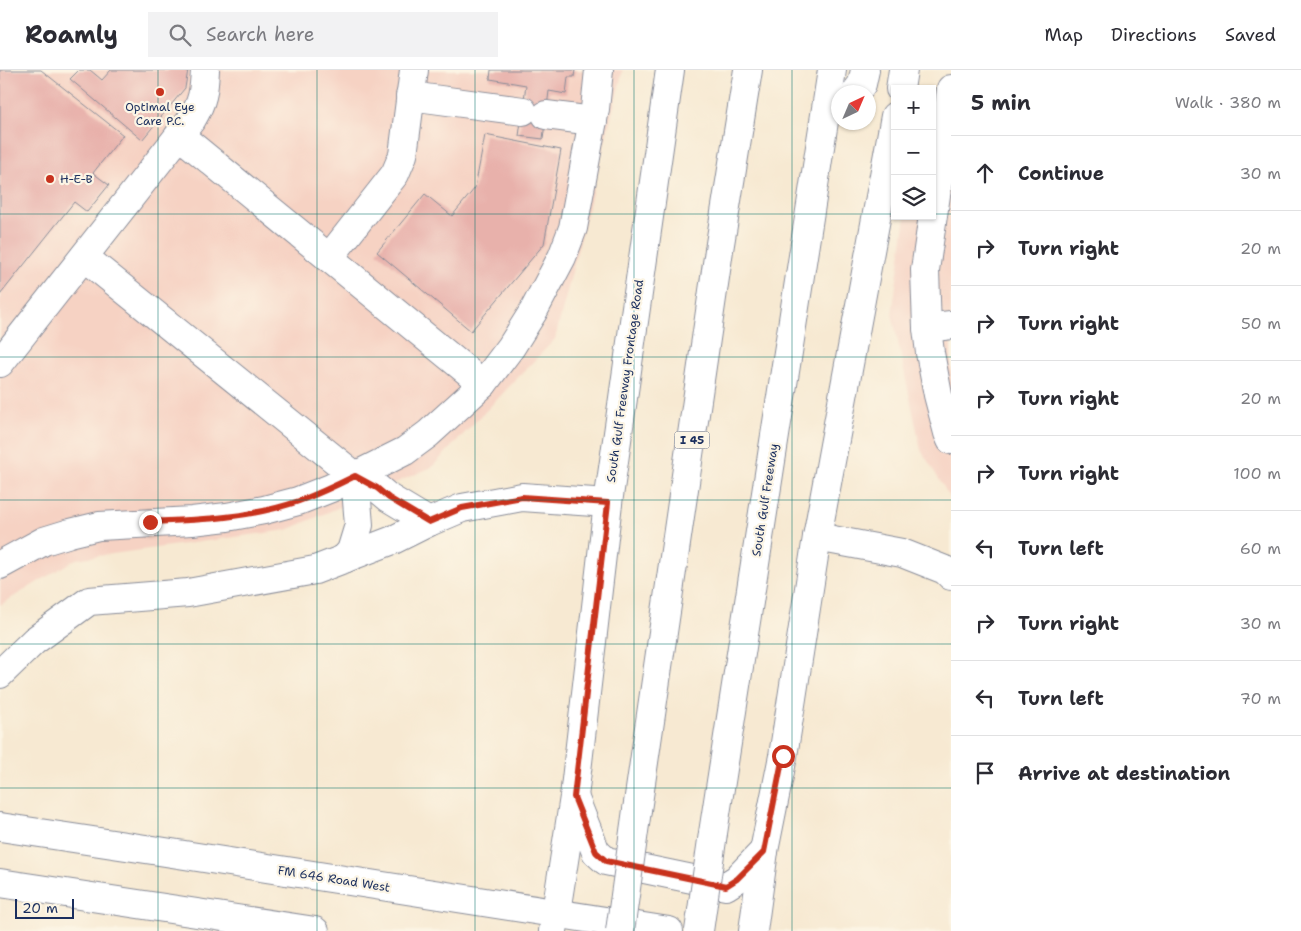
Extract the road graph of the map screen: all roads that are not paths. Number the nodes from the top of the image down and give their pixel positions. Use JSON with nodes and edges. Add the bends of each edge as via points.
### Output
{"nodes":[{"id":1,"x":205,"y":70,"type":"edge"},
{"id":2,"x":599,"y":70,"type":"edge"},
{"id":3,"x":670,"y":70,"type":"edge"},
{"id":4,"x":832,"y":70,"type":"edge"},
{"id":5,"x":865,"y":70,"type":"edge"},
{"id":6,"x":903,"y":70,"type":"edge"},
{"id":7,"x":748,"y":71,"type":"edge"},
{"id":8,"x":412,"y":83,"type":"edge"},
{"id":9,"x":861,"y":85,"type":"edge"},
{"id":10,"x":901,"y":85,"type":"edge"},
{"id":11,"x":951,"y":89,"type":"edge"},
{"id":12,"x":593,"y":122,"type":"junction"},
{"id":13,"x":831,"y":123,"type":"edge"},
{"id":14,"x":892,"y":130,"type":"edge"},
{"id":15,"x":179,"y":135,"type":"junction"},
{"id":16,"x":821,"y":137,"type":"junction"},
{"id":17,"x":947,"y":148,"type":"edge"},
{"id":18,"x":942,"y":213,"type":"edge"},
{"id":19,"x":84,"y":257,"type":"junction"},
{"id":20,"x":329,"y":258,"type":"junction"},
{"id":21,"x":939,"y":327,"type":"edge"},
{"id":22,"x":0,"y":362,"type":"edge"},
{"id":23,"x":483,"y":384,"type":"junction"},
{"id":24,"x":944,"y":394,"type":"edge"},
{"id":25,"x":951,"y":440,"type":"edge"},
{"id":26,"x":355,"y":476,"type":"junction"},
{"id":27,"x":608,"y":503,"type":"junction"},
{"id":28,"x":429,"y":522,"type":"junction"},
{"id":29,"x":817,"y":536,"type":"junction"},
{"id":30,"x":344,"y":559,"type":"junction"},
{"id":31,"x":0,"y":565,"type":"edge"},
{"id":32,"x":951,"y":576,"type":"edge"},
{"id":33,"x":0,"y":674,"type":"edge"},
{"id":34,"x":574,"y":797,"type":"junction"},
{"id":35,"x":0,"y":827,"type":"edge"},
{"id":36,"x":764,"y":852,"type":"junction"},
{"id":37,"x":0,"y":883,"type":"edge"},
{"id":38,"x":555,"y":922,"type":"edge"},
{"id":39,"x":315,"y":931,"type":"edge"},
{"id":40,"x":620,"y":931,"type":"edge"},
{"id":41,"x":669,"y":931,"type":"edge"},
{"id":42,"x":699,"y":931,"type":"edge"},
{"id":43,"x":753,"y":931,"type":"edge"}],
"edges":[{"from":1,"to":15,"type":"main road","via":[[200,107]]},
{"from":2,"to":12,"type":"main road"},
{"from":3,"to":27,"type":"main road","name":"South Gulf Freeway Frontage Road"},
{"from":4,"to":16,"type":"main road","name":"South Gulf Freeway"},
{"from":5,"to":9,"type":"main road"},
{"from":6,"to":10,"type":"main road"},
{"from":7,"to":40,"type":"main road","number":"I 45","bridge":true},
{"from":8,"to":12,"type":"main road","via":[[534,113]]},
{"from":8,"to":20,"type":"main road","via":[[403,155],[395,174]]},
{"from":11,"to":17,"type":"main road"},
{"from":12,"to":23,"type":"main road","via":[[573,228],[562,257],[512,347]]},
{"from":13,"to":16,"type":"main road"},
{"from":14,"to":29,"type":"main road"},
{"from":15,"to":19,"type":"main road"},
{"from":15,"to":20,"type":"main road"},
{"from":16,"to":42,"type":"main road","name":"South Gulf Freeway","bridge":true},
{"from":17,"to":18,"type":"main road"},
{"from":18,"to":21,"type":"main road","via":[[925,270]]},
{"from":19,"to":22,"type":"main road"},
{"from":19,"to":26,"type":"main road"},
{"from":20,"to":23,"type":"main road"},
{"from":21,"to":24,"type":"main road","via":[[930,353]]},
{"from":23,"to":26,"type":"main road","via":[[405,451]]},
{"from":24,"to":25,"type":"main road"},
{"from":26,"to":28,"type":"main road"},
{"from":26,"to":30,"type":"main road","via":[[359,525],[351,551]]},
{"from":26,"to":31,"type":"main road","via":[[298,501],[264,510],[227,517],[99,526],[70,533],[44,541]]},
{"from":27,"to":28,"type":"main road","via":[[522,497],[462,508]]},
{"from":27,"to":34,"type":"main road","name":"South Gulf Freeway Frontage Road"},
{"from":28,"to":30,"type":"main road"},
{"from":29,"to":32,"type":"main road","via":[[902,553],[945,570]]},
{"from":29,"to":36,"type":"main road","via":[[783,756]]},
{"from":30,"to":33,"type":"main road","via":[[315,570],[188,593],[89,602],[34,642]]},
{"from":34,"to":36,"type":"main road","via":[[596,852],[606,861],[726,886]]},
{"from":34,"to":38,"type":"main road","name":"South Gulf Freeway Frontage Road"},
{"from":35,"to":38,"type":"main road","name":"FM 646 Road West","via":[[160,851]]},
{"from":36,"to":43,"type":"main road"},
{"from":37,"to":39,"type":"main road"},
{"from":38,"to":41,"type":"main road","name":"FM 646 Road West"}]}
